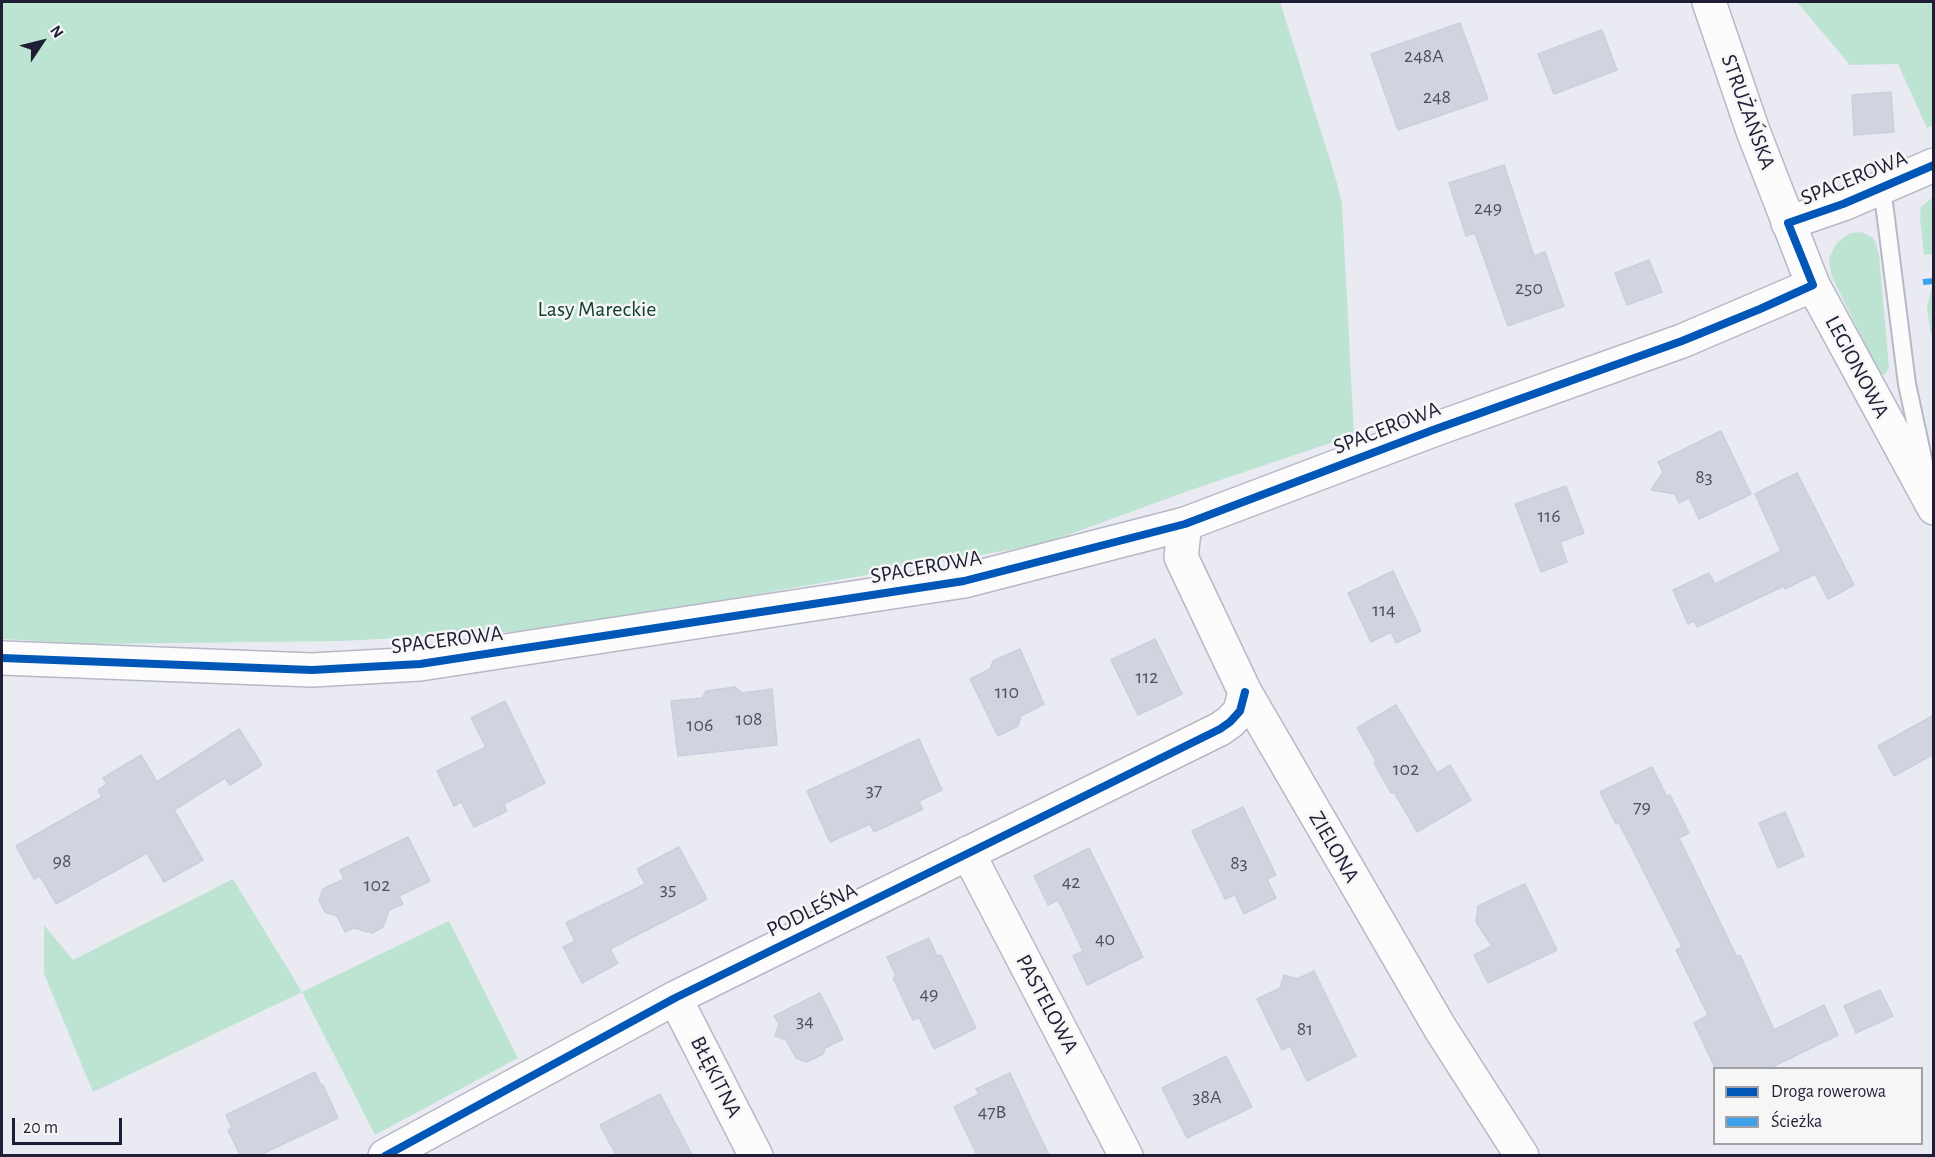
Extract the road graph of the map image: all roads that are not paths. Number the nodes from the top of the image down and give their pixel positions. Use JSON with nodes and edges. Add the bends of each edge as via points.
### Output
{"nodes":[{"id":1,"x":1709,"y":2,"type":"edge"},
{"id":2,"x":1934,"y":165,"type":"edge"},
{"id":3,"x":1882,"y":187,"type":"junction"},
{"id":4,"x":1788,"y":223,"type":"junction"},
{"id":5,"x":1813,"y":285,"type":"junction"},
{"id":6,"x":1934,"y":506,"type":"edge"},
{"id":7,"x":1185,"y":524,"type":"junction"},
{"id":8,"x":2,"y":658,"type":"edge"},
{"id":9,"x":1245,"y":692,"type":"junction"},
{"id":10,"x":968,"y":853,"type":"junction"},
{"id":11,"x":675,"y":998,"type":"junction"},
{"id":12,"x":385,"y":1155,"type":"edge"},
{"id":13,"x":756,"y":1155,"type":"edge"},
{"id":14,"x":1125,"y":1155,"type":"edge"},
{"id":15,"x":1522,"y":1155,"type":"edge"}],
"edges":[{"from":1,"to":4,"type":"street","name":"STRUŻAŃSKA"},
{"from":2,"to":3,"type":"street","name":"SPACEROWA"},
{"from":3,"to":4,"type":"street","name":"SPACEROWA"},
{"from":3,"to":6,"type":"lane","via":[[1907,384]]},
{"from":4,"to":5,"type":"street","name":"LEGIONOWA"},
{"from":5,"to":6,"type":"street","name":"LEGIONOWA"},
{"from":5,"to":7,"type":"street","name":"SPACEROWA","via":[[1682,341]]},
{"from":7,"to":8,"type":"street","name":"SPACEROWA","via":[[964,581],[420,664],[312,670]]},
{"from":7,"to":9,"type":"street","name":"ZIELONA","via":[[1181,557]]},
{"from":9,"to":10,"type":"street","name":"PODLEŚNA","via":[[1240,711],[1220,729]]},
{"from":9,"to":15,"type":"street","name":"ZIELONA","via":[[1440,1028]]},
{"from":10,"to":11,"type":"street","name":"PODLEŚNA"},
{"from":10,"to":14,"type":"street","name":"PASTELOWA"},
{"from":11,"to":12,"type":"street","name":"PODLEŚNA"},
{"from":11,"to":13,"type":"street","name":"BŁĘKITNA"}]}
